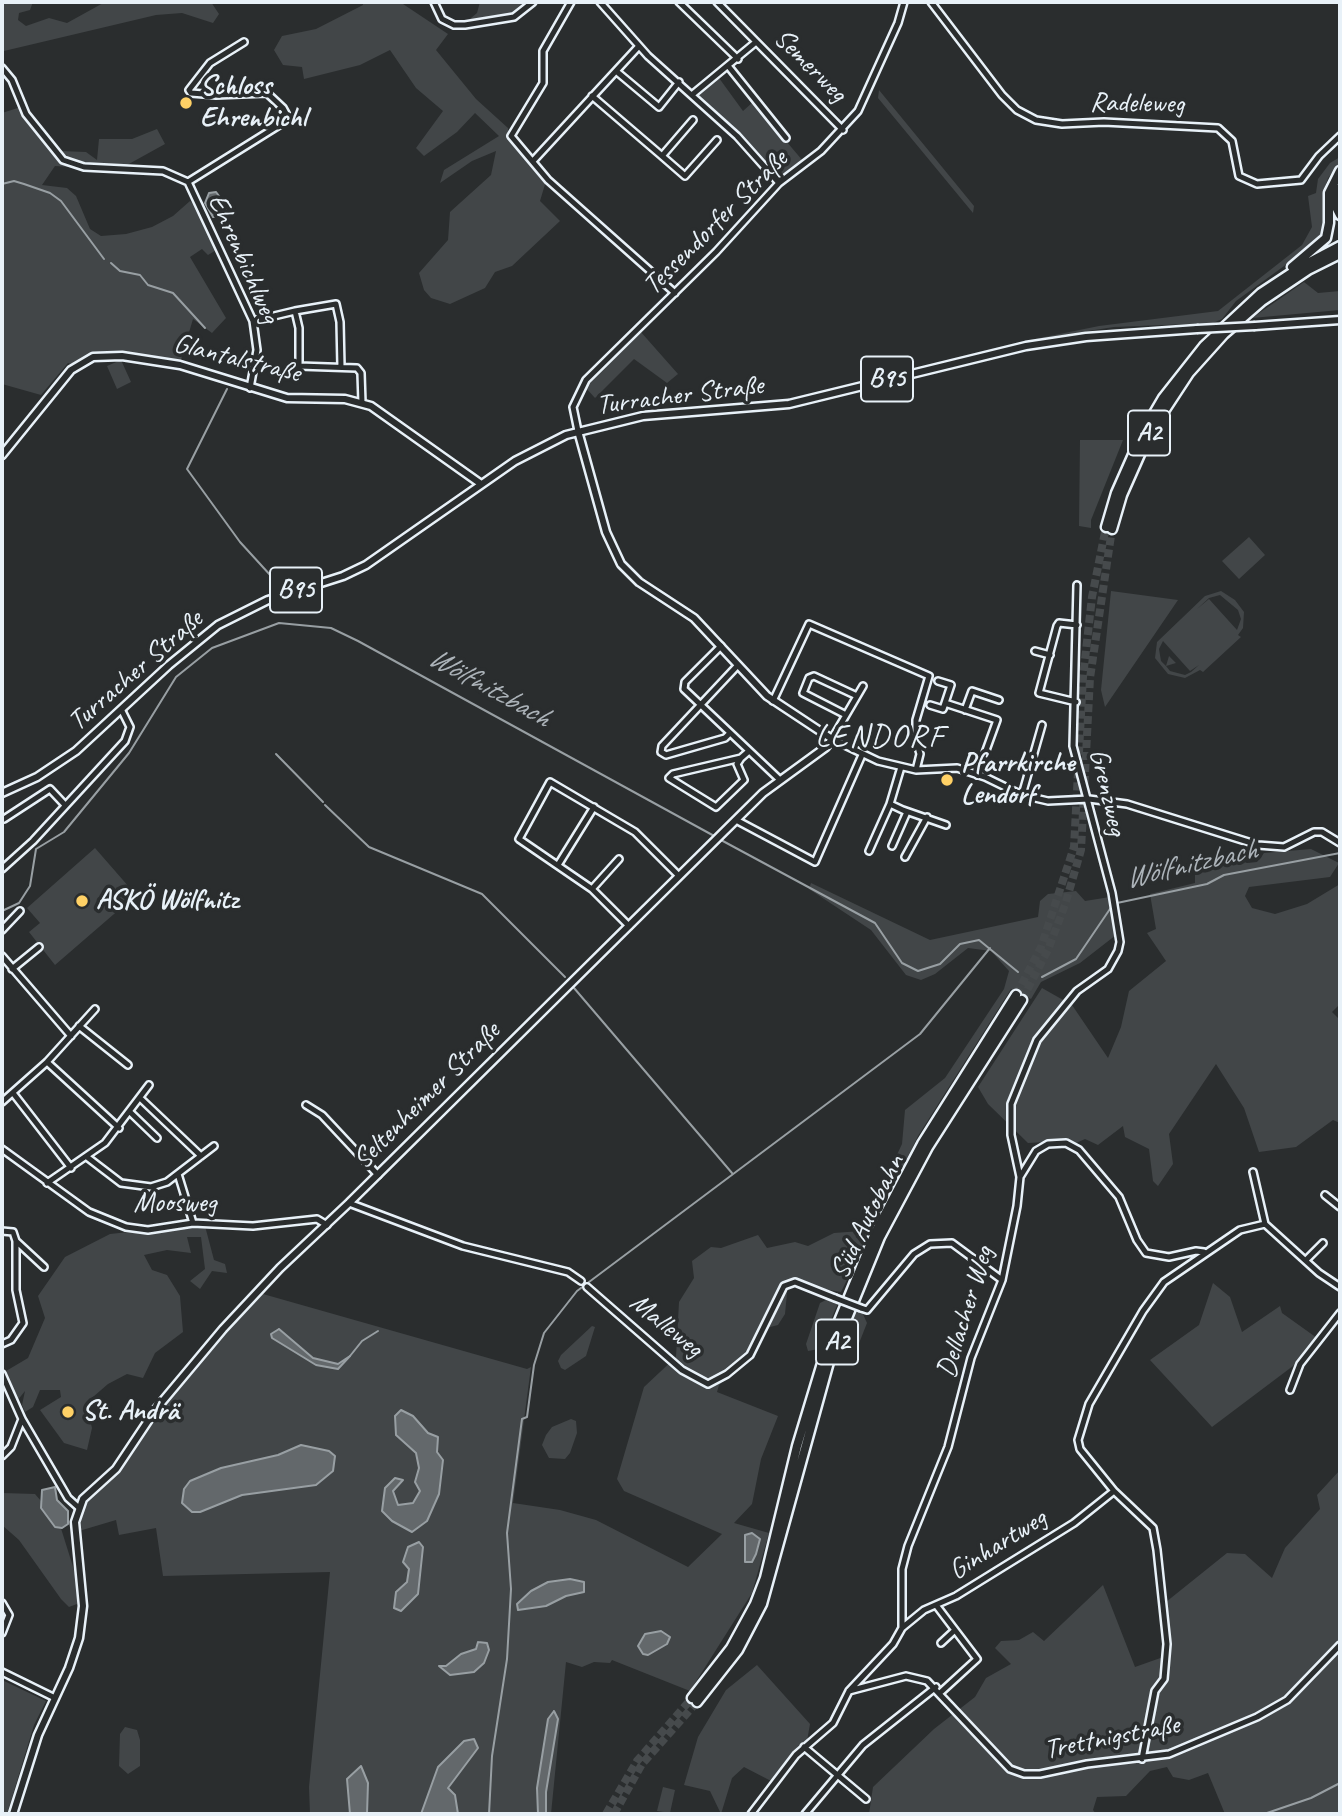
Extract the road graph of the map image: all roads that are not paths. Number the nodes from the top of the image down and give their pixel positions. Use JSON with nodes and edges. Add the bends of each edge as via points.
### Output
{"nodes":[{"id":1,"x":434,"y":2,"type":"edge"},
{"id":2,"x":533,"y":2,"type":"edge"},
{"id":3,"x":571,"y":2,"type":"edge"},
{"id":4,"x":600,"y":2,"type":"edge"},
{"id":5,"x":679,"y":2,"type":"edge"},
{"id":6,"x":717,"y":2,"type":"edge"},
{"id":7,"x":904,"y":2,"type":"edge"},
{"id":8,"x":932,"y":2,"type":"edge"},
{"id":9,"x":756,"y":41,"type":"junction"},
{"id":10,"x":244,"y":42,"type":"dead end"},
{"id":11,"x":639,"y":46,"type":"junction"},
{"id":12,"x":738,"y":59,"type":"junction"},
{"id":13,"x":729,"y":67,"type":"junction"},
{"id":14,"x":2,"y":68,"type":"edge"},
{"id":15,"x":616,"y":71,"type":"junction"},
{"id":16,"x":679,"y":82,"type":"junction"},
{"id":17,"x":693,"y":94,"type":"junction"},
{"id":18,"x":592,"y":96,"type":"junction"},
{"id":19,"x":693,"y":120,"type":"dead end"},
{"id":20,"x":843,"y":130,"type":"junction"},
{"id":21,"x":1340,"y":136,"type":"edge"},
{"id":22,"x":786,"y":138,"type":"dead end"},
{"id":23,"x":716,"y":140,"type":"dead end"},
{"id":24,"x":662,"y":156,"type":"junction"},
{"id":25,"x":533,"y":161,"type":"junction"},
{"id":26,"x":1340,"y":171,"type":"edge"},
{"id":27,"x":1340,"y":179,"type":"edge"},
{"id":28,"x":188,"y":182,"type":"junction"},
{"id":29,"x":779,"y":183,"type":"junction"},
{"id":30,"x":1340,"y":215,"type":"edge"},
{"id":31,"x":1340,"y":246,"type":"edge"},
{"id":32,"x":1340,"y":254,"type":"edge"},
{"id":33,"x":1270,"y":287,"type":"junction"},
{"id":34,"x":675,"y":293,"type":"junction"},
{"id":35,"x":295,"y":311,"type":"junction"},
{"id":36,"x":1340,"y":320,"type":"edge"},
{"id":37,"x":253,"y":321,"type":"junction"},
{"id":38,"x":341,"y":367,"type":"junction"},
{"id":39,"x":250,"y":388,"type":"junction"},
{"id":40,"x":362,"y":403,"type":"junction"},
{"id":41,"x":578,"y":431,"type":"junction"},
{"id":42,"x":2,"y":455,"type":"edge"},
{"id":43,"x":481,"y":484,"type":"junction"},
{"id":44,"x":1077,"y":585,"type":"dead end"},
{"id":45,"x":1077,"y":625,"type":"junction"},
{"id":46,"x":721,"y":646,"type":"junction"},
{"id":47,"x":1035,"y":651,"type":"dead end"},
{"id":48,"x":1050,"y":655,"type":"junction"},
{"id":49,"x":737,"y":666,"type":"junction"},
{"id":50,"x":938,"y":681,"type":"dead end"},
{"id":51,"x":863,"y":686,"type":"dead end"},
{"id":52,"x":857,"y":696,"type":"junction"},
{"id":53,"x":773,"y":701,"type":"junction"},
{"id":54,"x":999,"y":701,"type":"dead end"},
{"id":55,"x":1076,"y":702,"type":"junction"},
{"id":56,"x":945,"y":703,"type":"junction"},
{"id":57,"x":930,"y":705,"type":"dead end"},
{"id":58,"x":700,"y":706,"type":"junction"},
{"id":59,"x":965,"y":710,"type":"junction"},
{"id":60,"x":121,"y":711,"type":"junction"},
{"id":61,"x":846,"y":715,"type":"junction"},
{"id":62,"x":1042,"y":725,"type":"dead end"},
{"id":63,"x":729,"y":734,"type":"junction"},
{"id":64,"x":832,"y":739,"type":"junction"},
{"id":65,"x":748,"y":751,"type":"junction"},
{"id":66,"x":862,"y":755,"type":"junction"},
{"id":67,"x":741,"y":758,"type":"junction"},
{"id":68,"x":901,"y":767,"type":"junction"},
{"id":69,"x":916,"y":770,"type":"junction"},
{"id":70,"x":977,"y":775,"type":"junction"},
{"id":71,"x":780,"y":780,"type":"junction"},
{"id":72,"x":2,"y":793,"type":"edge"},
{"id":73,"x":1022,"y":795,"type":"junction"},
{"id":74,"x":1089,"y":799,"type":"junction"},
{"id":75,"x":890,"y":804,"type":"junction"},
{"id":76,"x":65,"y":805,"type":"junction"},
{"id":77,"x":594,"y":807,"type":"junction"},
{"id":78,"x":903,"y":810,"type":"junction"},
{"id":79,"x":927,"y":817,"type":"junction"},
{"id":80,"x":4,"y":819,"type":"dead end"},
{"id":81,"x":736,"y":820,"type":"junction"},
{"id":82,"x":946,"y":825,"type":"dead end"},
{"id":83,"x":1340,"y":843,"type":"edge"},
{"id":84,"x":892,"y":846,"type":"dead end"},
{"id":85,"x":869,"y":851,"type":"dead end"},
{"id":86,"x":905,"y":857,"type":"dead end"},
{"id":87,"x":619,"y":859,"type":"dead end"},
{"id":88,"x":558,"y":865,"type":"junction"},
{"id":89,"x":2,"y":869,"type":"edge"},
{"id":90,"x":679,"y":876,"type":"junction"},
{"id":91,"x":592,"y":889,"type":"junction"},
{"id":92,"x":20,"y":911,"type":"dead end"},
{"id":93,"x":629,"y":926,"type":"junction"},
{"id":94,"x":2,"y":930,"type":"edge"},
{"id":95,"x":39,"y":947,"type":"dead end"},
{"id":96,"x":2,"y":956,"type":"edge"},
{"id":97,"x":12,"y":969,"type":"junction"},
{"id":98,"x":1019,"y":997,"type":"tunnel mouth"},
{"id":99,"x":95,"y":1009,"type":"dead end"},
{"id":100,"x":79,"y":1026,"type":"junction"},
{"id":101,"x":71,"y":1036,"type":"junction"},
{"id":102,"x":47,"y":1062,"type":"junction"},
{"id":103,"x":128,"y":1065,"type":"dead end"},
{"id":104,"x":149,"y":1085,"type":"dead end"},
{"id":105,"x":13,"y":1093,"type":"junction"},
{"id":106,"x":140,"y":1098,"type":"junction"},
{"id":107,"x":2,"y":1102,"type":"edge"},
{"id":108,"x":306,"y":1105,"type":"dead end"},
{"id":109,"x":130,"y":1112,"type":"junction"},
{"id":110,"x":119,"y":1128,"type":"junction"},
{"id":111,"x":158,"y":1138,"type":"dead end"},
{"id":112,"x":214,"y":1146,"type":"dead end"},
{"id":113,"x":2,"y":1149,"type":"edge"},
{"id":114,"x":201,"y":1156,"type":"junction"},
{"id":115,"x":87,"y":1157,"type":"junction"},
{"id":116,"x":71,"y":1168,"type":"junction"},
{"id":117,"x":1253,"y":1172,"type":"dead end"},
{"id":118,"x":178,"y":1174,"type":"junction"},
{"id":119,"x":377,"y":1175,"type":"junction"},
{"id":120,"x":1020,"y":1177,"type":"junction"},
{"id":121,"x":47,"y":1183,"type":"junction"},
{"id":122,"x":1325,"y":1195,"type":"dead end"},
{"id":123,"x":349,"y":1203,"type":"junction"},
{"id":124,"x":1340,"y":1207,"type":"edge"},
{"id":125,"x":193,"y":1223,"type":"junction"},
{"id":126,"x":1265,"y":1224,"type":"junction"},
{"id":127,"x":327,"y":1225,"type":"junction"},
{"id":128,"x":2,"y":1231,"type":"edge"},
{"id":129,"x":16,"y":1241,"type":"junction"},
{"id":130,"x":1323,"y":1243,"type":"dead end"},
{"id":131,"x":1204,"y":1252,"type":"junction"},
{"id":132,"x":1306,"y":1261,"type":"junction"},
{"id":133,"x":44,"y":1268,"type":"dead end"},
{"id":134,"x":1002,"y":1280,"type":"junction"},
{"id":135,"x":581,"y":1281,"type":"dead end"},
{"id":136,"x":587,"y":1287,"type":"dead end"},
{"id":137,"x":1340,"y":1287,"type":"edge"},
{"id":138,"x":1340,"y":1294,"type":"edge"},
{"id":139,"x":1340,"y":1313,"type":"edge"},
{"id":140,"x":2,"y":1344,"type":"edge"},
{"id":141,"x":2,"y":1374,"type":"edge"},
{"id":142,"x":1290,"y":1390,"type":"dead end"},
{"id":143,"x":22,"y":1419,"type":"junction"},
{"id":144,"x":2,"y":1457,"type":"edge"},
{"id":145,"x":1114,"y":1491,"type":"junction"},
{"id":146,"x":78,"y":1507,"type":"junction"},
{"id":147,"x":2,"y":1603,"type":"edge"},
{"id":148,"x":936,"y":1605,"type":"junction"},
{"id":149,"x":901,"y":1628,"type":"junction"},
{"id":150,"x":955,"y":1630,"type":"junction"},
{"id":151,"x":2,"y":1633,"type":"edge"},
{"id":152,"x":941,"y":1643,"type":"dead end"},
{"id":153,"x":1340,"y":1645,"type":"edge"},
{"id":154,"x":2,"y":1672,"type":"edge"},
{"id":155,"x":939,"y":1690,"type":"junction"},
{"id":156,"x":849,"y":1691,"type":"junction"},
{"id":157,"x":55,"y":1698,"type":"junction"},
{"id":158,"x":694,"y":1700,"type":"tunnel mouth"},
{"id":159,"x":804,"y":1747,"type":"junction"},
{"id":160,"x":1142,"y":1759,"type":"junction"},
{"id":161,"x":837,"y":1774,"type":"junction"},
{"id":162,"x":866,"y":1799,"type":"dead end"},
{"id":163,"x":13,"y":1814,"type":"edge"},
{"id":164,"x":751,"y":1814,"type":"edge"},
{"id":165,"x":805,"y":1814,"type":"edge"}],
"edges":[{"from":1,"to":2,"type":"street","via":[[442,19],[465,25],[514,17]]},
{"from":3,"to":25,"type":"street","via":[[542,51],[543,83],[511,133]]},
{"from":4,"to":11,"type":"street"},
{"from":5,"to":12,"type":"street"},
{"from":6,"to":9,"type":"street","name":"Semerweg"},
{"from":7,"to":20,"type":"street","name":"Tessendorfer Straße","via":[[872,85]]},
{"from":8,"to":21,"type":"street","name":"Radeleweg","via":[[1002,95],[1036,120],[1218,128],[1232,141],[1239,176],[1257,184],[1301,180]]},
{"from":9,"to":12,"type":"street"},
{"from":9,"to":20,"type":"street","name":"Semerweg"},
{"from":10,"to":28,"type":"street","name":"Ehrenbichlweg","via":[[210,63],[189,90],[216,95],[267,93],[289,118]]},
{"from":11,"to":15,"type":"street"},
{"from":11,"to":16,"type":"street"},
{"from":12,"to":13,"type":"street"},
{"from":13,"to":17,"type":"street"},
{"from":13,"to":22,"type":"street"},
{"from":14,"to":28,"type":"street","via":[[26,114],[63,160],[84,167],[163,171]]},
{"from":15,"to":16,"type":"street","via":[[659,107]]},
{"from":15,"to":18,"type":"street"},
{"from":16,"to":17,"type":"street"},
{"from":17,"to":29,"type":"street"},
{"from":18,"to":24,"type":"street"},
{"from":18,"to":25,"type":"street"},
{"from":19,"to":24,"type":"street"},
{"from":20,"to":29,"type":"street","name":"Tessendorfer Straße"},
{"from":23,"to":24,"type":"street","via":[[685,176]]},
{"from":25,"to":34,"type":"street","via":[[551,183]]},
{"from":26,"to":33,"type":"highway","via":[[1330,187],[1326,238]]},
{"from":27,"to":30,"type":"highway","via":[[1334,199]]},
{"from":28,"to":37,"type":"street","name":"Ehrenbichlweg"},
{"from":29,"to":34,"type":"street","name":"Tessendorfer Straße"},
{"from":31,"to":33,"type":"highway","number":"A2"},
{"from":32,"to":33,"type":"highway","number":"A2","via":[[1262,301],[1189,373],[1149,434],[1109,528],[1130,458],[1163,398],[1226,322]]},
{"from":34,"to":41,"type":"street","name":"Tessendorfer Straße","via":[[579,390],[573,407]]},
{"from":35,"to":37,"type":"street"},
{"from":35,"to":38,"type":"street","via":[[299,366]]},
{"from":35,"to":38,"type":"street","via":[[336,303]]},
{"from":36,"to":41,"type":"main road","name":"Turracher Straße","number":"B95","bridge":true,"via":[[1086,337],[1026,346],[789,404],[643,416]]},
{"from":37,"to":39,"type":"street","name":"Ehrenbichlweg","via":[[257,350]]},
{"from":38,"to":40,"type":"street","via":[[360,370]]},
{"from":39,"to":40,"type":"main road","name":"Glantalstraße","via":[[287,398],[345,398]]},
{"from":39,"to":42,"type":"main road","name":"Glantalstraße","via":[[149,359],[93,356],[71,370]]},
{"from":40,"to":43,"type":"main road","name":"Glantalstraße","via":[[379,410]]},
{"from":41,"to":43,"type":"main road","name":"Turracher Straße","number":"B95","via":[[527,454]]},
{"from":41,"to":46,"type":"main road","via":[[606,532],[621,564],[639,582],[694,618]]},
{"from":43,"to":60,"type":"main road","name":"Turracher Straße","number":"B95","via":[[366,565],[268,600],[218,625]]},
{"from":44,"to":45,"type":"street","name":"Grenzweg"},
{"from":45,"to":48,"type":"street","via":[[1059,623]]},
{"from":45,"to":55,"type":"street","name":"Grenzweg"},
{"from":46,"to":49,"type":"main road"},
{"from":46,"to":58,"type":"street","via":[[684,686]]},
{"from":47,"to":48,"type":"street"},
{"from":48,"to":55,"type":"street","via":[[1039,694]]},
{"from":49,"to":53,"type":"main road"},
{"from":49,"to":58,"type":"street"},
{"from":50,"to":56,"type":"street","via":[[951,685]]},
{"from":51,"to":52,"type":"street"},
{"from":52,"to":61,"type":"street"},
{"from":52,"to":61,"type":"street","via":[[814,676],[809,678],[803,692]]},
{"from":53,"to":64,"type":"main road"},
{"from":53,"to":69,"type":"street","via":[[808,624],[929,676],[916,720],[920,754]]},
{"from":54,"to":59,"type":"street","via":[[972,691]]},
{"from":55,"to":74,"type":"street","name":"Grenzweg","via":[[1073,746]]},
{"from":56,"to":57,"type":"street","via":[[943,709]]},
{"from":56,"to":59,"type":"street"},
{"from":58,"to":63,"type":"street"},
{"from":58,"to":63,"type":"street","via":[[661,752],[666,755]]},
{"from":59,"to":70,"type":"street","via":[[997,720]]},
{"from":60,"to":72,"type":"main road","name":"Turracher Straße","number":"B95","via":[[56,766]]},
{"from":60,"to":76,"type":"street","via":[[129,722],[128,736]]},
{"from":61,"to":64,"type":"street"},
{"from":62,"to":73,"type":"street"},
{"from":63,"to":65,"type":"street"},
{"from":64,"to":66,"type":"street"},
{"from":64,"to":71,"type":"main road","name":"Seltenheimer Straße"},
{"from":65,"to":67,"type":"street"},
{"from":65,"to":71,"type":"street"},
{"from":66,"to":68,"type":"street"},
{"from":66,"to":81,"type":"street","via":[[815,862]]},
{"from":67,"to":67,"type":"street","via":[[673,774],[670,781],[716,807],[744,780],[737,764]]},
{"from":68,"to":69,"type":"street"},
{"from":68,"to":75,"type":"street"},
{"from":69,"to":70,"type":"street","via":[[957,768]]},
{"from":70,"to":73,"type":"street"},
{"from":71,"to":81,"type":"main road","name":"Seltenheimer Straße"},
{"from":73,"to":74,"type":"street","via":[[1059,802]]},
{"from":74,"to":83,"type":"street","via":[[1146,808],[1258,845],[1284,846],[1314,832]]},
{"from":74,"to":120,"type":"street","name":"Grenzweg","via":[[1120,942],[1114,961],[1103,974],[1077,992],[1037,1040],[1011,1104],[1011,1135]]},
{"from":75,"to":78,"type":"street"},
{"from":75,"to":85,"type":"street"},
{"from":76,"to":80,"type":"street","via":[[50,789]]},
{"from":76,"to":89,"type":"street"},
{"from":77,"to":88,"type":"street"},
{"from":77,"to":88,"type":"street","via":[[550,782],[519,839]]},
{"from":77,"to":90,"type":"street","via":[[635,832]]},
{"from":78,"to":79,"type":"street"},
{"from":78,"to":84,"type":"street","via":[[907,811]]},
{"from":79,"to":82,"type":"street"},
{"from":79,"to":86,"type":"street"},
{"from":81,"to":90,"type":"main road","name":"Seltenheimer Straße"},
{"from":87,"to":91,"type":"street"},
{"from":88,"to":91,"type":"street"},
{"from":90,"to":93,"type":"main road","name":"Seltenheimer Straße"},
{"from":91,"to":93,"type":"street"},
{"from":92,"to":94,"type":"street"},
{"from":93,"to":119,"type":"main road","name":"Seltenheimer Straße"},
{"from":95,"to":97,"type":"street"},
{"from":96,"to":97,"type":"street"},
{"from":97,"to":101,"type":"street"},
{"from":98,"to":158,"type":"highway","name":"Süd Autobahn","number":"A2","via":[[922,1144],[875,1233],[823,1360],[755,1604]]},
{"from":99,"to":100,"type":"street"},
{"from":100,"to":101,"type":"street"},
{"from":100,"to":103,"type":"street"},
{"from":101,"to":102,"type":"street"},
{"from":102,"to":105,"type":"street"},
{"from":102,"to":110,"type":"street"},
{"from":104,"to":106,"type":"street"},
{"from":105,"to":107,"type":"street"},
{"from":105,"to":116,"type":"street"},
{"from":106,"to":109,"type":"street"},
{"from":106,"to":114,"type":"street"},
{"from":108,"to":119,"type":"street","via":[[322,1115]]},
{"from":109,"to":110,"type":"street"},
{"from":109,"to":111,"type":"street"},
{"from":110,"to":115,"type":"street"},
{"from":112,"to":114,"type":"street"},
{"from":113,"to":121,"type":"street","name":"Moosweg"},
{"from":114,"to":118,"type":"street"},
{"from":115,"to":116,"type":"street"},
{"from":115,"to":118,"type":"street","via":[[132,1186],[159,1185]]},
{"from":116,"to":121,"type":"street"},
{"from":117,"to":126,"type":"street"},
{"from":118,"to":125,"type":"street"},
{"from":119,"to":123,"type":"main road","name":"Seltenheimer Straße"},
{"from":120,"to":131,"type":"street","name":"Dellacher Weg","via":[[1036,1151],[1048,1144],[1066,1143],[1091,1161],[1119,1197],[1146,1252],[1169,1258]]},
{"from":120,"to":134,"type":"street","name":"Dellacher Weg"},
{"from":121,"to":125,"type":"street","name":"Moosweg","via":[[89,1212],[117,1224],[148,1230]]},
{"from":122,"to":124,"type":"street"},
{"from":123,"to":127,"type":"main road","name":"Seltenheimer Straße"},
{"from":123,"to":135,"type":"street","via":[[463,1246],[568,1272]]},
{"from":125,"to":127,"type":"street","name":"Moosweg","via":[[253,1226],[317,1219]]},
{"from":126,"to":131,"type":"street","via":[[1240,1230]]},
{"from":126,"to":132,"type":"street"},
{"from":127,"to":146,"type":"main road","name":"Seltenheimer Straße","via":[[223,1329],[156,1409],[116,1469]]},
{"from":128,"to":129,"type":"street","via":[[13,1232]]},
{"from":129,"to":133,"type":"street"},
{"from":129,"to":140,"type":"street","via":[[16,1290],[23,1324]]},
{"from":130,"to":132,"type":"street"},
{"from":131,"to":145,"type":"street","via":[[1164,1282],[1089,1404],[1078,1440],[1080,1449]]},
{"from":132,"to":137,"type":"street"},
{"from":134,"to":136,"type":"street","name":"Malleweg","bridge":true,"via":[[952,1243],[930,1244],[914,1254],[867,1310],[795,1282],[783,1286],[750,1355],[708,1384],[682,1370]]},
{"from":134,"to":149,"type":"street","name":"Dellacher Weg","via":[[971,1358],[948,1447],[908,1546],[902,1569]]},
{"from":137,"to":138,"type":"street"},
{"from":139,"to":142,"type":"street","via":[[1300,1364]]},
{"from":141,"to":143,"type":"street"},
{"from":143,"to":144,"type":"street"},
{"from":143,"to":146,"type":"street","via":[[68,1498]]},
{"from":145,"to":148,"type":"street","name":"Ginhartweg","via":[[1074,1523]]},
{"from":145,"to":160,"type":"street","via":[[1153,1528],[1167,1644],[1164,1679],[1155,1691]]},
{"from":146,"to":157,"type":"main road","via":[[76,1538],[83,1606],[79,1638]]},
{"from":147,"to":151,"type":"street","via":[[9,1615]]},
{"from":148,"to":149,"type":"street","name":"Ginhartweg"},
{"from":148,"to":150,"type":"street"},
{"from":149,"to":156,"type":"street","via":[[893,1644]]},
{"from":150,"to":152,"type":"street"},
{"from":150,"to":155,"type":"street","via":[[976,1661]]},
{"from":153,"to":160,"type":"street","name":"Trettnigstraße","via":[[1310,1680],[1274,1709],[1169,1755]]},
{"from":154,"to":157,"type":"street"},
{"from":155,"to":156,"type":"street","via":[[924,1679],[906,1676]]},
{"from":155,"to":160,"type":"street","name":"Trettnigstraße","via":[[1010,1769],[1024,1774]]},
{"from":155,"to":161,"type":"street","via":[[870,1738]]},
{"from":156,"to":159,"type":"street","via":[[833,1723]]},
{"from":157,"to":163,"type":"main road"},
{"from":159,"to":161,"type":"street"},
{"from":159,"to":164,"type":"street"},
{"from":161,"to":162,"type":"street"},
{"from":161,"to":165,"type":"street"}]}
